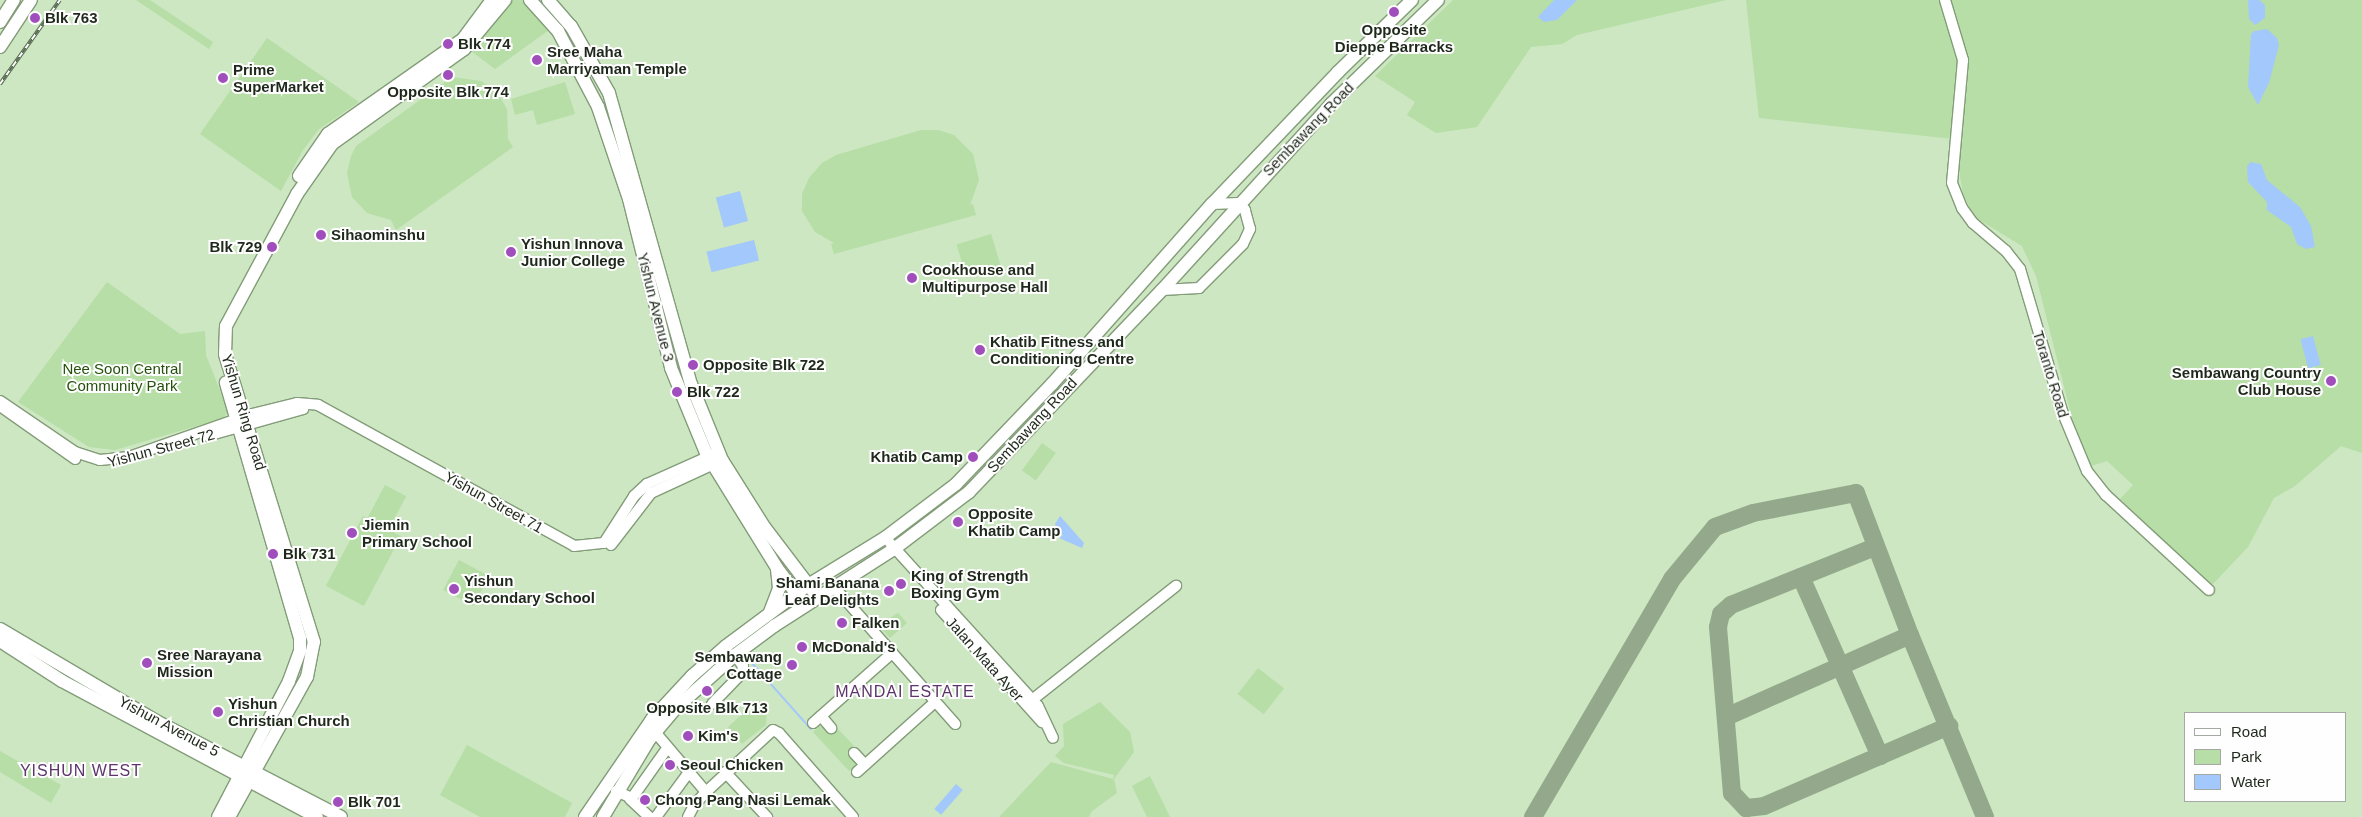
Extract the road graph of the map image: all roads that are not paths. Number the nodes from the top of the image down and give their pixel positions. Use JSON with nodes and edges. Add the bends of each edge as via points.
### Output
{"nodes":[{"id":1,"x":14,"y":0,"type":"edge"},
{"id":2,"x":31,"y":0,"type":"edge"},
{"id":3,"x":492,"y":0,"type":"edge"},
{"id":4,"x":505,"y":0,"type":"edge"},
{"id":5,"x":530,"y":0,"type":"edge"},
{"id":6,"x":548,"y":0,"type":"edge"},
{"id":7,"x":1412,"y":0,"type":"edge"},
{"id":8,"x":1438,"y":0,"type":"edge"},
{"id":9,"x":1945,"y":0,"type":"edge"},
{"id":10,"x":0,"y":22,"type":"edge"},
{"id":11,"x":0,"y":47,"type":"edge"},
{"id":12,"x":1239,"y":203,"type":"junction"},
{"id":13,"x":1212,"y":204,"type":"junction"},
{"id":14,"x":1162,"y":290,"type":"junction"},
{"id":15,"x":0,"y":401,"type":"edge"},
{"id":16,"x":0,"y":406,"type":"edge"},
{"id":17,"x":243,"y":421,"type":"junction"},
{"id":18,"x":715,"y":458,"type":"junction"},
{"id":19,"x":883,"y":540,"type":"junction"},
{"id":20,"x":892,"y":551,"type":"junction"},
{"id":21,"x":905,"y":566,"type":"junction"},
{"id":22,"x":777,"y":568,"type":"junction"},
{"id":23,"x":797,"y":571,"type":"junction"},
{"id":24,"x":820,"y":577,"type":"junction"},
{"id":25,"x":808,"y":584,"type":"junction"},
{"id":26,"x":1176,"y":586,"type":"dead end"},
{"id":27,"x":834,"y":587,"type":"junction"},
{"id":28,"x":2209,"y":590,"type":"dead end"},
{"id":29,"x":797,"y":594,"type":"junction"},
{"id":30,"x":817,"y":597,"type":"junction"},
{"id":31,"x":805,"y":605,"type":"junction"},
{"id":32,"x":770,"y":612,"type":"junction"},
{"id":33,"x":0,"y":629,"type":"edge"},
{"id":34,"x":0,"y":641,"type":"edge"},
{"id":35,"x":892,"y":653,"type":"junction"},
{"id":36,"x":735,"y":655,"type":"junction"},
{"id":37,"x":1032,"y":700,"type":"junction"},
{"id":38,"x":935,"y":702,"type":"junction"},
{"id":39,"x":712,"y":704,"type":"dead end"},
{"id":40,"x":955,"y":724,"type":"dead end"},
{"id":41,"x":831,"y":728,"type":"dead end"},
{"id":42,"x":656,"y":732,"type":"junction"},
{"id":43,"x":668,"y":747,"type":"junction"},
{"id":44,"x":854,"y":753,"type":"dead end"},
{"id":45,"x":689,"y":772,"type":"junction"},
{"id":46,"x":726,"y":772,"type":"junction"},
{"id":47,"x":247,"y":773,"type":"junction"},
{"id":48,"x":616,"y":791,"type":"junction"},
{"id":49,"x":706,"y":792,"type":"junction"},
{"id":50,"x":630,"y":799,"type":"junction"},
{"id":51,"x":218,"y":817,"type":"edge"},
{"id":52,"x":229,"y":817,"type":"edge"},
{"id":53,"x":317,"y":817,"type":"edge"},
{"id":54,"x":341,"y":817,"type":"edge"},
{"id":55,"x":585,"y":817,"type":"edge"},
{"id":56,"x":603,"y":817,"type":"edge"},
{"id":57,"x":649,"y":817,"type":"edge"},
{"id":58,"x":656,"y":817,"type":"edge"},
{"id":59,"x":688,"y":817,"type":"edge"},
{"id":60,"x":767,"y":817,"type":"edge"},
{"id":61,"x":853,"y":817,"type":"edge"}],
"edges":[{"from":1,"to":10,"type":"main road"},
{"from":2,"to":11,"type":"main road"},
{"from":3,"to":17,"type":"main road","name":"Yishun Ring Road","via":[[463,39],[328,134],[311,155],[228,300],[217,326],[217,355]]},
{"from":4,"to":17,"type":"main road","name":"Yishun Ring Road","via":[[464,49],[332,144],[300,190],[224,331],[225,354]]},
{"from":5,"to":18,"type":"main road","name":"Yishun Avenue 3","via":[[558,31],[598,106],[629,199],[671,368]]},
{"from":6,"to":18,"type":"main road","name":"Yishun Avenue 3","via":[[571,26],[609,92],[686,368]]},
{"from":7,"to":13,"type":"main road","name":"Sembawang Road"},
{"from":8,"to":12,"type":"main road","name":"Sembawang Road","via":[[1331,104]]},
{"from":9,"to":28,"type":"street","name":"Toranto Road","via":[[1963,60],[1954,189],[1973,223],[2006,251],[2020,269],[2062,411],[2087,471],[2106,495]]},
{"from":12,"to":13,"type":"street"},
{"from":12,"to":14,"type":"main road","name":"Sembawang Road"},
{"from":12,"to":14,"type":"street","via":[[1245,210],[1250,229],[1243,244],[1209,281],[1196,289]]},
{"from":13,"to":19,"type":"main road","name":"Sembawang Road","via":[[956,484]]},
{"from":14,"to":20,"type":"main road","name":"Sembawang Road","via":[[969,492]]},
{"from":15,"to":17,"type":"street","name":"Yishun Street 72","via":[[75,452],[100,460],[129,457]]},
{"from":16,"to":17,"type":"street","name":"Yishun Street 72","via":[[62,451],[80,461],[98,465],[135,459]]},
{"from":17,"to":18,"type":"street","name":"Yishun Street 71","via":[[297,403],[318,405],[574,546],[604,543],[647,484]]},
{"from":17,"to":47,"type":"main road","name":"Yishun Ring Road","via":[[314,642],[307,677]]},
{"from":18,"to":22,"type":"main road","name":"Yishun Avenue 3"},
{"from":18,"to":23,"type":"main road","name":"Yishun Avenue 3"},
{"from":19,"to":20,"type":"street","name":"Jalan Mata Ayer"},
{"from":19,"to":24,"type":"main road","name":"Sembawang Road"},
{"from":20,"to":21,"type":"street","name":"Jalan Mata Ayer"},
{"from":20,"to":27,"type":"main road","name":"Sembawang Road"},
{"from":21,"to":37,"type":"street","name":"Jalan Mata Ayer"},
{"from":21,"to":37,"type":"street","name":"Jalan Mata Ayer","via":[[1052,735]]},
{"from":22,"to":29,"type":"main road","name":"Yishun Avenue 3"},
{"from":22,"to":32,"type":"main road","via":[[778,588]]},
{"from":23,"to":24,"type":"main road"},
{"from":23,"to":25,"type":"main road","name":"Yishun Avenue 3"},
{"from":24,"to":25,"type":"main road","name":"Sembawang Road"},
{"from":25,"to":29,"type":"main road","name":"Sembawang Road"},
{"from":25,"to":30,"type":"main road","name":"Yishun Avenue 3"},
{"from":26,"to":37,"type":"street","name":"Jalan Mata Ayer"},
{"from":27,"to":30,"type":"main road","name":"Sembawang Road"},
{"from":27,"to":35,"type":"street"},
{"from":29,"to":31,"type":"main road","name":"Yishun Avenue 3"},
{"from":29,"to":32,"type":"main road","name":"Sembawang Road"},
{"from":30,"to":31,"type":"main road","name":"Sembawang Road"},
{"from":31,"to":36,"type":"main road","name":"Sembawang Road"},
{"from":32,"to":55,"type":"main road","name":"Sembawang Road","via":[[726,646],[666,703]]},
{"from":33,"to":47,"type":"main road","name":"Yishun Avenue 5"},
{"from":34,"to":47,"type":"main road","name":"Yishun Avenue 5","via":[[62,681]]},
{"from":35,"to":38,"type":"street"},
{"from":35,"to":41,"type":"street","via":[[817,720]]},
{"from":36,"to":39,"type":"street","via":[[743,666],[742,673]]},
{"from":36,"to":42,"type":"main road","name":"Sembawang Road","via":[[675,709]]},
{"from":38,"to":40,"type":"street"},
{"from":38,"to":44,"type":"street","via":[[861,768]]},
{"from":42,"to":43,"type":"street"},
{"from":42,"to":48,"type":"main road","name":"Sembawang Road"},
{"from":43,"to":45,"type":"street"},
{"from":43,"to":50,"type":"street"},
{"from":45,"to":49,"type":"street"},
{"from":45,"to":58,"type":"street"},
{"from":46,"to":49,"type":"street"},
{"from":46,"to":60,"type":"street"},
{"from":46,"to":61,"type":"street","via":[[768,732],[777,731]]},
{"from":47,"to":51,"type":"main road","name":"Yishun Ring Road"},
{"from":47,"to":52,"type":"main road","name":"Yishun Ring Road"},
{"from":47,"to":53,"type":"main road","name":"Yishun Avenue 5"},
{"from":47,"to":54,"type":"main road","name":"Yishun Avenue 5"},
{"from":48,"to":50,"type":"street"},
{"from":48,"to":56,"type":"main road","name":"Sembawang Road"},
{"from":49,"to":59,"type":"street"},
{"from":50,"to":57,"type":"street"}]}
